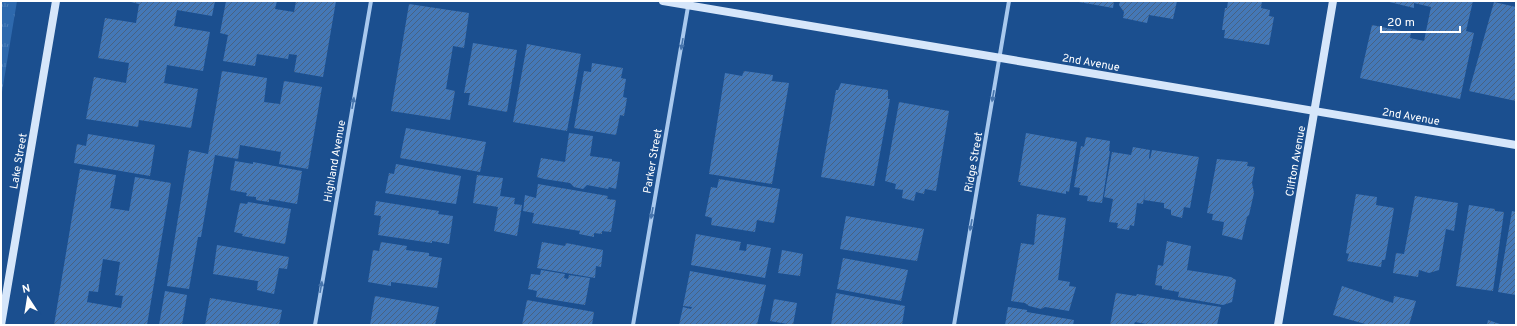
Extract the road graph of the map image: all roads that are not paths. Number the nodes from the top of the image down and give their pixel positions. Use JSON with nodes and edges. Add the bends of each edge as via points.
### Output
{"nodes":[{"id":1,"x":56,"y":1,"type":"edge"},
{"id":2,"x":371,"y":1,"type":"edge"},
{"id":3,"x":663,"y":1,"type":"edge"},
{"id":4,"x":1009,"y":1,"type":"edge"},
{"id":5,"x":1333,"y":1,"type":"edge"},
{"id":6,"x":689,"y":3,"type":"edge"},
{"id":7,"x":1000,"y":58,"type":"junction"},
{"id":8,"x":1315,"y":111,"type":"junction"},
{"id":9,"x":1516,"y":145,"type":"edge"},
{"id":10,"x":1,"y":325,"type":"edge"},
{"id":11,"x":315,"y":325,"type":"edge"},
{"id":12,"x":633,"y":325,"type":"edge"},
{"id":13,"x":954,"y":325,"type":"edge"},
{"id":14,"x":1278,"y":325,"type":"edge"}],
"edges":[{"from":1,"to":10,"type":"street","name":"Lake Street"},
{"from":11,"to":2,"type":"street","name":"Highland Avenue","one_way":true},
{"from":3,"to":6,"type":"street","name":"2nd Avenue"},
{"from":4,"to":7,"type":"street","name":"Ridge Street"},
{"from":5,"to":8,"type":"street","name":"Clifton Avenue"},
{"from":6,"to":7,"type":"street","name":"2nd Avenue"},
{"from":6,"to":12,"type":"street","name":"Parker Street","one_way":true},
{"from":7,"to":8,"type":"street","name":"2nd Avenue"},
{"from":7,"to":13,"type":"street","name":"Ridge Street","one_way":true},
{"from":8,"to":9,"type":"street","name":"2nd Avenue"},
{"from":8,"to":14,"type":"street","name":"Clifton Avenue"}]}
